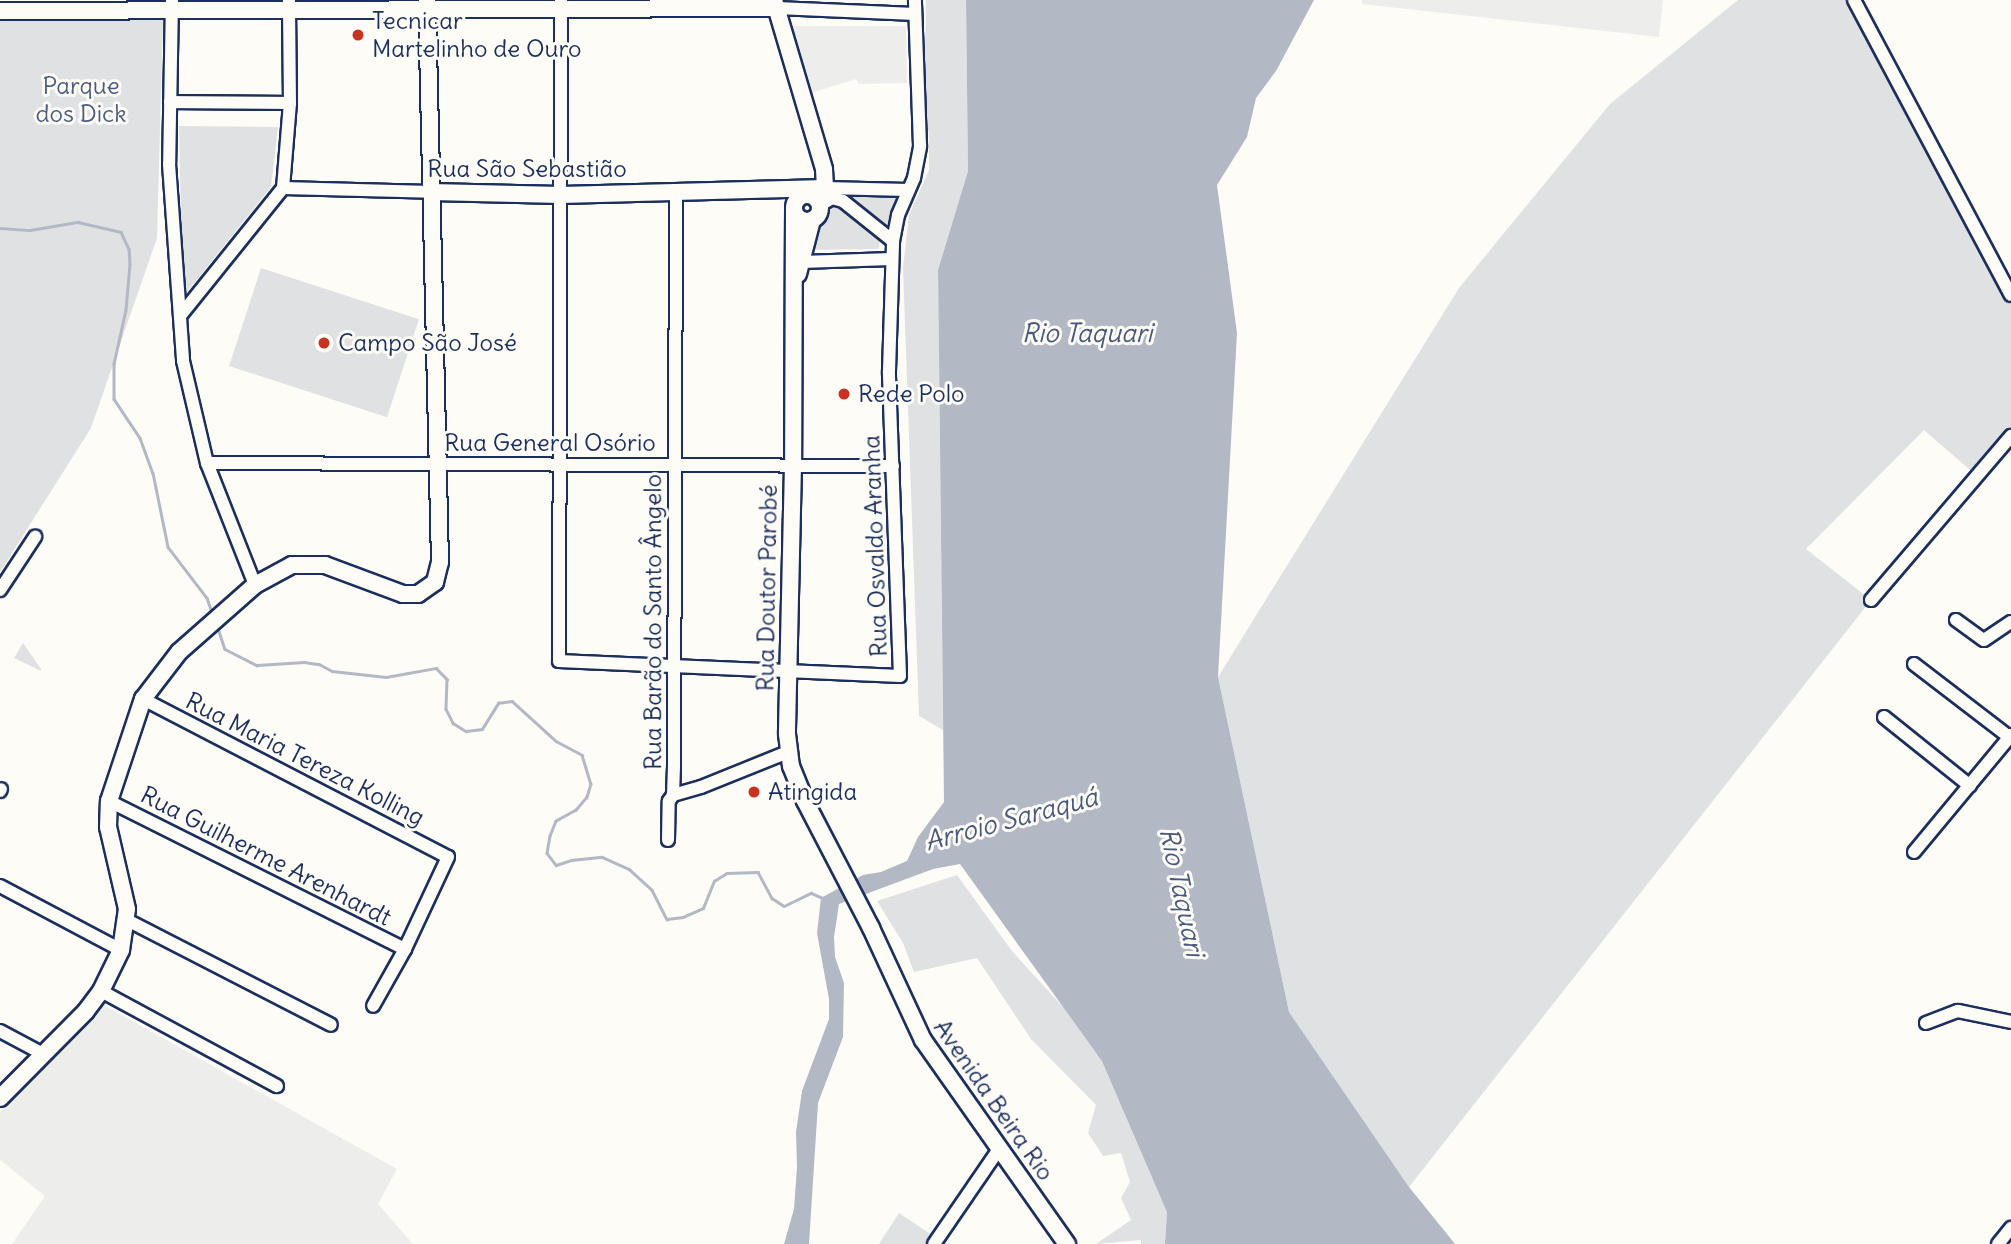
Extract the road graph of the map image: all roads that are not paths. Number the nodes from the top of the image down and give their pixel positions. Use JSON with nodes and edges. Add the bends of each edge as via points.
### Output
{"nodes":[{"id":1,"x":915,"y":0,"type":"edge"},
{"id":2,"x":1854,"y":0,"type":"edge"},
{"id":3,"x":775,"y":4,"type":"edge"},
{"id":4,"x":172,"y":5,"type":"edge"},
{"id":5,"x":289,"y":5,"type":"edge"},
{"id":6,"x":427,"y":5,"type":"edge"},
{"id":7,"x":561,"y":5,"type":"edge"},
{"id":8,"x":60,"y":6,"type":"edge"},
{"id":9,"x":0,"y":11,"type":"edge"},
{"id":10,"x":915,"y":14,"type":"junction"},
{"id":11,"x":170,"y":102,"type":"junction"},
{"id":12,"x":290,"y":103,"type":"junction"},
{"id":13,"x":819,"y":156,"type":"junction"},
{"id":14,"x":283,"y":188,"type":"junction"},
{"id":15,"x":908,"y":190,"type":"junction"},
{"id":16,"x":431,"y":192,"type":"junction"},
{"id":17,"x":676,"y":192,"type":"junction"},
{"id":18,"x":561,"y":195,"type":"junction"},
{"id":19,"x":800,"y":199,"type":"junction"},
{"id":20,"x":819,"y":204,"type":"junction"},
{"id":21,"x":893,"y":241,"type":"junction"},
{"id":22,"x":892,"y":259,"type":"junction"},
{"id":23,"x":801,"y":262,"type":"junction"},
{"id":24,"x":793,"y":289,"type":"junction"},
{"id":25,"x":2011,"y":295,"type":"edge"},
{"id":26,"x":180,"y":316,"type":"junction"},
{"id":27,"x":2011,"y":436,"type":"edge"},
{"id":28,"x":207,"y":463,"type":"junction"},
{"id":29,"x":439,"y":464,"type":"junction"},
{"id":30,"x":675,"y":464,"type":"junction"},
{"id":31,"x":793,"y":464,"type":"junction"},
{"id":32,"x":559,"y":465,"type":"junction"},
{"id":33,"x":893,"y":466,"type":"junction"},
{"id":34,"x":35,"y":537,"type":"dead end"},
{"id":35,"x":255,"y":585,"type":"junction"},
{"id":36,"x":0,"y":590,"type":"edge"},
{"id":37,"x":1871,"y":600,"type":"dead end"},
{"id":38,"x":1956,"y":620,"type":"dead end"},
{"id":39,"x":2011,"y":622,"type":"edge"},
{"id":40,"x":1914,"y":664,"type":"dead end"},
{"id":41,"x":674,"y":667,"type":"junction"},
{"id":42,"x":787,"y":669,"type":"junction"},
{"id":43,"x":144,"y":699,"type":"junction"},
{"id":44,"x":1884,"y":717,"type":"dead end"},
{"id":45,"x":2010,"y":736,"type":"edge"},
{"id":46,"x":788,"y":752,"type":"junction"},
{"id":47,"x":1970,"y":786,"type":"junction"},
{"id":48,"x":673,"y":795,"type":"junction"},
{"id":49,"x":109,"y":801,"type":"junction"},
{"id":50,"x":668,"y":840,"type":"dead end"},
{"id":51,"x":1914,"y":852,"type":"dead end"},
{"id":52,"x":844,"y":876,"type":"joint"},
{"id":53,"x":0,"y":887,"type":"edge"},
{"id":54,"x":127,"y":920,"type":"junction"},
{"id":55,"x":405,"y":949,"type":"junction"},
{"id":56,"x":121,"y":950,"type":"junction"},
{"id":57,"x":101,"y":991,"type":"junction"},
{"id":58,"x":373,"y":1006,"type":"dead end"},
{"id":59,"x":2011,"y":1022,"type":"edge"},
{"id":60,"x":1926,"y":1023,"type":"dead end"},
{"id":61,"x":331,"y":1025,"type":"dead end"},
{"id":62,"x":0,"y":1031,"type":"edge"},
{"id":63,"x":45,"y":1055,"type":"junction"},
{"id":64,"x":277,"y":1086,"type":"dead end"},
{"id":65,"x":0,"y":1098,"type":"edge"},
{"id":66,"x":999,"y":1149,"type":"junction"},
{"id":67,"x":2011,"y":1228,"type":"edge"},
{"id":68,"x":934,"y":1244,"type":"edge"},
{"id":69,"x":1067,"y":1244,"type":"edge"},
{"id":70,"x":1998,"y":1244,"type":"edge"}],
"edges":[{"from":1,"to":10,"type":"street","name":"Rua Osvaldo Aranha"},
{"from":2,"to":25,"type":"street"},
{"from":3,"to":7,"type":"main road"},
{"from":3,"to":10,"type":"street"},
{"from":3,"to":13,"type":"main road"},
{"from":4,"to":5,"type":"main road"},
{"from":4,"to":8,"type":"main road"},
{"from":4,"to":11,"type":"street"},
{"from":5,"to":6,"type":"main road"},
{"from":5,"to":12,"type":"street"},
{"from":6,"to":7,"type":"main road"},
{"from":6,"to":16,"type":"main road"},
{"from":7,"to":18,"type":"street"},
{"from":8,"to":9,"type":"main road"},
{"from":10,"to":15,"type":"street","name":"Rua Osvaldo Aranha","via":[[920,146]]},
{"from":11,"to":12,"type":"street"},
{"from":11,"to":26,"type":"street","via":[[169,164]]},
{"from":12,"to":14,"type":"street"},
{"from":13,"to":19,"type":"main road","name":"Rua Doutor Parobé"},
{"from":13,"to":20,"type":"main road","via":[[824,169]]},
{"from":14,"to":16,"type":"street","name":"Rua São Sebastião"},
{"from":14,"to":26,"type":"street"},
{"from":15,"to":20,"type":"street"},
{"from":15,"to":21,"type":"street","name":"Rua Osvaldo Aranha"},
{"from":16,"to":18,"type":"main road","name":"Rua São Sebastião"},
{"from":16,"to":29,"type":"main road"},
{"from":17,"to":18,"type":"main road","name":"Rua São Sebastião"},
{"from":17,"to":19,"type":"main road","name":"Rua São Sebastião","via":[[770,190]]},
{"from":17,"to":30,"type":"street","name":"Rua Barão do Santo Ângelo"},
{"from":18,"to":32,"type":"street"},
{"from":19,"to":20,"type":"main road","via":[[811,195]]},
{"from":19,"to":20,"type":"main road","via":[[801,219]]},
{"from":19,"to":24,"type":"main road","name":"Rua Doutor Parobé"},
{"from":20,"to":21,"type":"street","via":[[838,198]]},
{"from":20,"to":23,"type":"main road","name":"Rua Doutor Parobé"},
{"from":21,"to":22,"type":"street","name":"Rua Osvaldo Aranha"},
{"from":22,"to":23,"type":"street"},
{"from":22,"to":33,"type":"street","name":"Rua Osvaldo Aranha","via":[[889,371]]},
{"from":23,"to":24,"type":"main road","name":"Rua Doutor Parobé"},
{"from":24,"to":31,"type":"main road","name":"Rua Doutor Parobé"},
{"from":26,"to":28,"type":"street","via":[[183,361]]},
{"from":27,"to":37,"type":"street"},
{"from":28,"to":29,"type":"street","name":"Rua General Osório"},
{"from":28,"to":35,"type":"street"},
{"from":29,"to":32,"type":"street","name":"Rua General Osório"},
{"from":29,"to":35,"type":"main road","via":[[440,562],[435,582],[418,594],[403,594],[308,563],[281,569]]},
{"from":30,"to":31,"type":"street","name":"Rua General Osório"},
{"from":30,"to":32,"type":"street","name":"Rua General Osório"},
{"from":30,"to":41,"type":"street","name":"Rua Barão do Santo Ângelo"},
{"from":31,"to":33,"type":"street","name":"Rua General Osório"},
{"from":31,"to":42,"type":"main road","name":"Rua Doutor Parobé"},
{"from":32,"to":41,"type":"street","via":[[559,661]]},
{"from":33,"to":42,"type":"street","name":"Rua Osvaldo Aranha","via":[[900,676]]},
{"from":34,"to":36,"type":"street"},
{"from":35,"to":43,"type":"main road","via":[[179,652]]},
{"from":38,"to":39,"type":"street","via":[[1984,640]]},
{"from":40,"to":45,"type":"street"},
{"from":41,"to":42,"type":"street"},
{"from":41,"to":48,"type":"street","name":"Rua Barão do Santo Ângelo"},
{"from":42,"to":46,"type":"main road","name":"Rua Doutor Parobé"},
{"from":43,"to":49,"type":"main road"},
{"from":43,"to":55,"type":"street","name":"Rua Maria Tereza Kolling","via":[[448,857]]},
{"from":44,"to":47,"type":"street"},
{"from":45,"to":47,"type":"street"},
{"from":46,"to":48,"type":"street"},
{"from":46,"to":52,"type":"main road","name":"Rua Doutor Parobé","via":[[805,801]]},
{"from":47,"to":51,"type":"street"},
{"from":48,"to":50,"type":"street","name":"Rua Barão do Santo Ângelo","via":[[668,801]]},
{"from":49,"to":54,"type":"main road","via":[[108,827],[125,889]]},
{"from":49,"to":55,"type":"street","name":"Rua Guilherme Arenhardt"},
{"from":52,"to":66,"type":"main road","name":"Avenida Beira Rio","via":[[922,1040]]},
{"from":53,"to":56,"type":"street"},
{"from":54,"to":56,"type":"main road"},
{"from":54,"to":61,"type":"street"},
{"from":55,"to":58,"type":"street"},
{"from":56,"to":57,"type":"main road"},
{"from":57,"to":63,"type":"main road"},
{"from":57,"to":64,"type":"street"},
{"from":59,"to":60,"type":"street","via":[[1958,1011]]},
{"from":62,"to":63,"type":"street"},
{"from":63,"to":65,"type":"main road"},
{"from":66,"to":68,"type":"street"},
{"from":66,"to":69,"type":"main road","name":"Avenida Beira Rio"},
{"from":67,"to":70,"type":"street"}]}
